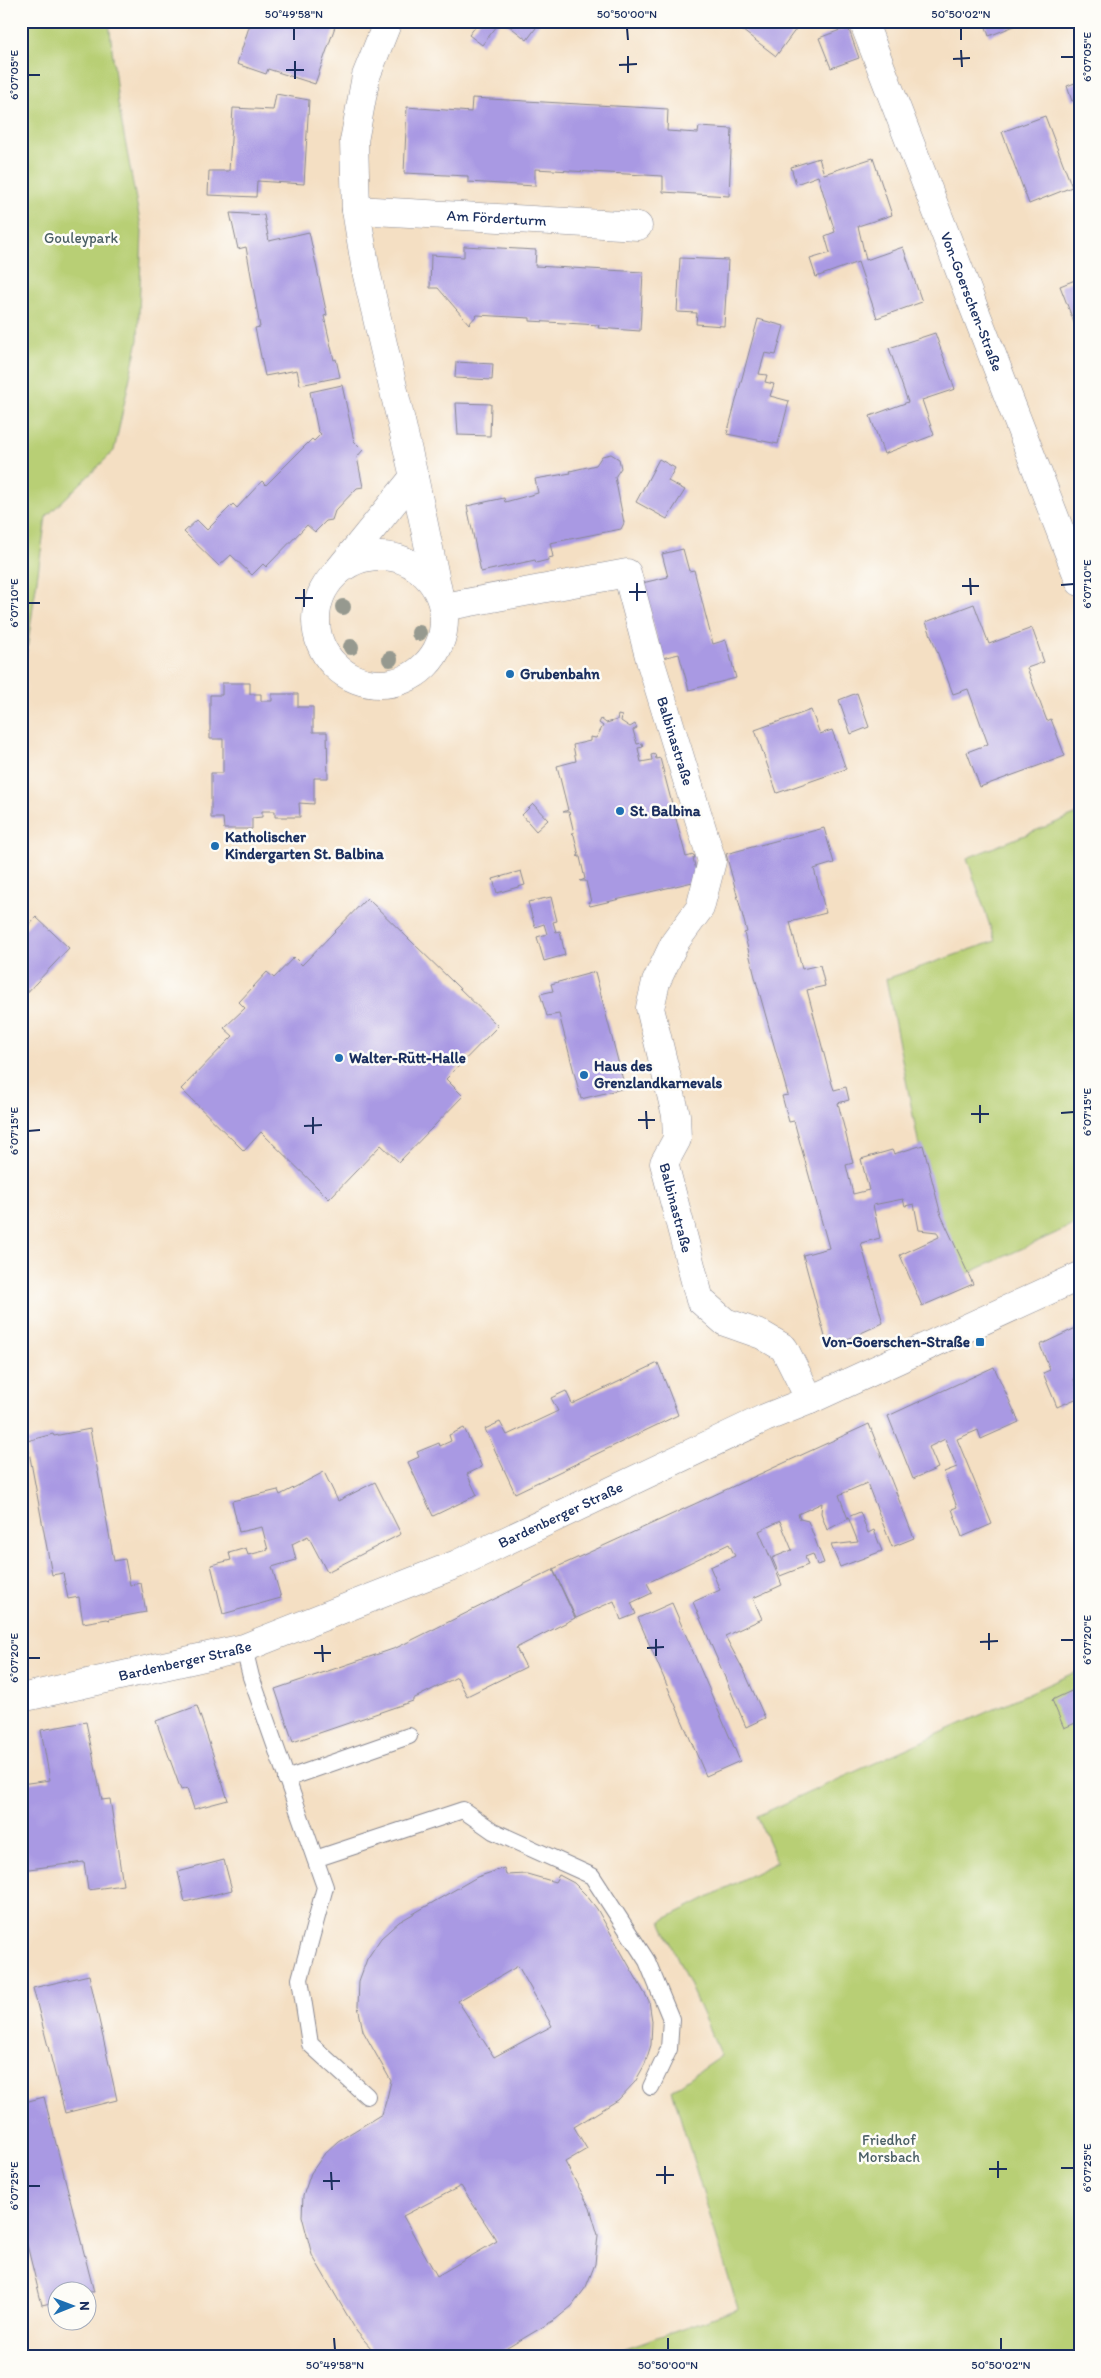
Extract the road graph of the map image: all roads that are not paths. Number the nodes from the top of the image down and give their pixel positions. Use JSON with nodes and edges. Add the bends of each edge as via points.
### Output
{"nodes":[{"id":1,"x":388,"y":21,"type":"edge"},
{"id":2,"x":863,"y":21,"type":"edge"},
{"id":3,"x":356,"y":210,"type":"junction"},
{"id":4,"x":638,"y":226,"type":"dead end"},
{"id":5,"x":414,"y":477,"type":"junction"},
{"id":6,"x":337,"y":572,"type":"junction"},
{"id":7,"x":1080,"y":582,"type":"edge"},
{"id":8,"x":441,"y":599,"type":"junction"},
{"id":9,"x":1080,"y":1276,"type":"edge"},
{"id":10,"x":810,"y":1400,"type":"junction"},
{"id":11,"x":244,"y":1648,"type":"junction"},
{"id":12,"x":21,"y":1698,"type":"edge"},
{"id":13,"x":409,"y":1736,"type":"dead end"},
{"id":14,"x":286,"y":1779,"type":"junction"},
{"id":15,"x":315,"y":1858,"type":"junction"},
{"id":16,"x":651,"y":2087,"type":"dead end"},
{"id":17,"x":367,"y":2096,"type":"dead end"}],
"edges":[{"from":1,"to":3,"type":"street","via":[[366,76],[354,141]]},
{"from":2,"to":7,"type":"street","name":"Von-Goerschen-Straße"},
{"from":3,"to":4,"type":"street","name":"Am Förderturm"},
{"from":3,"to":5,"type":"street","via":[[366,271]]},
{"from":5,"to":6,"type":"street"},
{"from":5,"to":8,"type":"street"},
{"from":6,"to":8,"type":"street","via":[[368,557],[402,559],[429,577]]},
{"from":6,"to":8,"type":"street","via":[[319,600],[317,632],[332,663],[361,682],[378,685],[396,683],[424,668],[438,650],[444,630]]},
{"from":8,"to":10,"type":"street","name":"Balbinastraße","via":[[627,573],[650,660],[712,861],[700,908],[675,942],[656,982],[650,1008],[676,1115],[677,1139],[664,1163],[700,1300],[726,1322],[762,1335],[784,1348]]},
{"from":9,"to":10,"type":"street","name":"Bardenberger Straße"},
{"from":10,"to":11,"type":"street","name":"Bardenberger Straße","via":[[765,1418],[457,1564]]},
{"from":11,"to":12,"type":"street","name":"Bardenberger Straße"},
{"from":11,"to":14,"type":"lane"},
{"from":13,"to":14,"type":"lane"},
{"from":14,"to":15,"type":"lane"},
{"from":15,"to":16,"type":"lane","via":[[463,1810],[493,1831],[592,1876],[647,1961],[671,2019],[669,2049]]},
{"from":15,"to":17,"type":"lane","via":[[325,1887],[300,1979],[310,2044]]}]}
